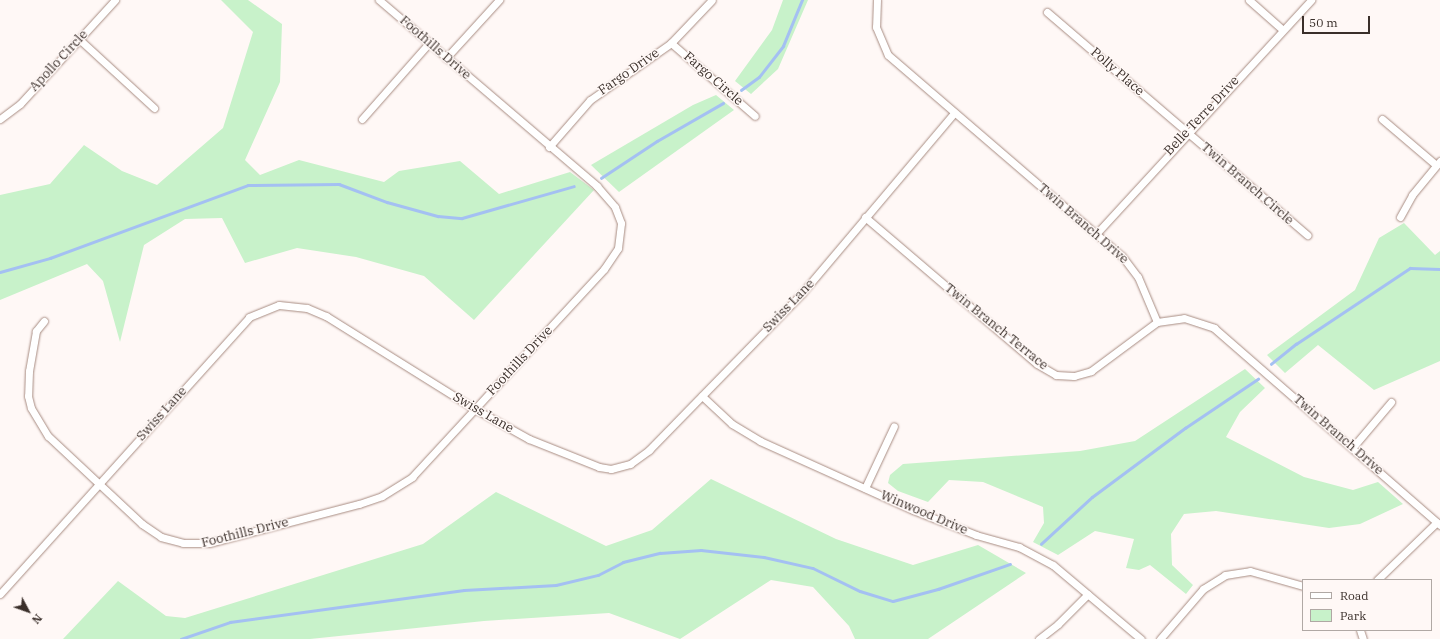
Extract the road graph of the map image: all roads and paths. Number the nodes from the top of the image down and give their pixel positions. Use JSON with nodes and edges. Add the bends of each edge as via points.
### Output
{"nodes":[{"id":1,"x":116,"y":0,"type":"edge"},
{"id":2,"x":379,"y":0,"type":"edge"},
{"id":3,"x":499,"y":0,"type":"edge"},
{"id":4,"x":712,"y":0,"type":"edge"},
{"id":5,"x":877,"y":0,"type":"edge"},
{"id":6,"x":1249,"y":0,"type":"edge"},
{"id":7,"x":1310,"y":0,"type":"edge"},
{"id":8,"x":1047,"y":12,"type":"dead end"},
{"id":9,"x":1283,"y":30,"type":"junction"},
{"id":10,"x":80,"y":39,"type":"junction"},
{"id":11,"x":429,"y":43,"type":"junction"},
{"id":12,"x":671,"y":43,"type":"junction"},
{"id":13,"x":446,"y":58,"type":"junction"},
{"id":14,"x":154,"y":108,"type":"dead end"},
{"id":15,"x":954,"y":112,"type":"junction"},
{"id":16,"x":755,"y":116,"type":"dead end"},
{"id":17,"x":0,"y":119,"type":"edge"},
{"id":18,"x":362,"y":119,"type":"dead end"},
{"id":19,"x":1382,"y":119,"type":"dead end"},
{"id":20,"x":1187,"y":132,"type":"junction"},
{"id":21,"x":549,"y":147,"type":"junction"},
{"id":22,"x":1438,"y":163,"type":"edge"},
{"id":23,"x":865,"y":217,"type":"junction"},
{"id":24,"x":1400,"y":217,"type":"dead end"},
{"id":25,"x":1096,"y":234,"type":"junction"},
{"id":26,"x":1307,"y":235,"type":"dead end"},
{"id":27,"x":44,"y":321,"type":"dead end"},
{"id":28,"x":1157,"y":322,"type":"junction"},
{"id":29,"x":702,"y":396,"type":"junction"},
{"id":30,"x":1391,"y":402,"type":"dead end"},
{"id":31,"x":475,"y":409,"type":"junction"},
{"id":32,"x":894,"y":426,"type":"dead end"},
{"id":33,"x":1353,"y":447,"type":"junction"},
{"id":34,"x":99,"y":485,"type":"junction"},
{"id":35,"x":866,"y":488,"type":"junction"},
{"id":36,"x":1438,"y":524,"type":"edge"},
{"id":37,"x":1378,"y":579,"type":"edge"},
{"id":38,"x":1302,"y":586,"type":"edge"},
{"id":39,"x":0,"y":594,"type":"edge"},
{"id":40,"x":1088,"y":594,"type":"junction"},
{"id":41,"x":1039,"y":639,"type":"edge"},
{"id":42,"x":1141,"y":639,"type":"edge"},
{"id":43,"x":1160,"y":639,"type":"edge"}],
"edges":[{"from":1,"to":10,"type":"street","name":"Apollo Circle"},
{"from":2,"to":11,"type":"street","name":"Foothills Drive"},
{"from":3,"to":13,"type":"street"},
{"from":4,"to":12,"type":"street","name":"Fargo Drive"},
{"from":5,"to":15,"type":"street","name":"Twin Branch Drive","via":[[876,27],[886,51]]},
{"from":6,"to":9,"type":"street"},
{"from":7,"to":9,"type":"street","name":"Belle Terre Drive"},
{"from":8,"to":20,"type":"street","name":"Polly Place"},
{"from":9,"to":20,"type":"street","name":"Belle Terre Drive"},
{"from":10,"to":14,"type":"street"},
{"from":10,"to":17,"type":"street","name":"Apollo Circle","via":[[20,104]]},
{"from":11,"to":13,"type":"street","name":"Foothills Drive"},
{"from":11,"to":18,"type":"street"},
{"from":12,"to":16,"type":"street","name":"Fargo Circle"},
{"from":12,"to":21,"type":"street","name":"Fargo Drive","via":[[590,100]]},
{"from":13,"to":21,"type":"street","name":"Foothills Drive"},
{"from":15,"to":23,"type":"street","name":"Swiss Lane"},
{"from":15,"to":25,"type":"street","name":"Twin Branch Drive"},
{"from":19,"to":22,"type":"street"},
{"from":20,"to":25,"type":"street","name":"Belle Terre Drive"},
{"from":20,"to":26,"type":"street","name":"Twin Branch Circle"},
{"from":21,"to":31,"type":"street","name":"Foothills Drive","via":[[607,196],[618,216],[621,236],[618,248],[604,269]]},
{"from":22,"to":24,"type":"street","via":[[1412,195]]},
{"from":23,"to":28,"type":"street","name":"Twin Branch Terrace","via":[[1037,364],[1056,375],[1074,376],[1091,371]]},
{"from":23,"to":29,"type":"street","name":"Swiss Lane","via":[[802,293]]},
{"from":25,"to":28,"type":"street","name":"Twin Branch Drive","via":[[1132,267],[1143,286]]},
{"from":27,"to":34,"type":"street","name":"Foothills Drive","via":[[36,331],[29,371],[28,396],[31,408],[48,436]]},
{"from":28,"to":33,"type":"street","name":"Twin Branch Drive","via":[[1184,318],[1214,328]]},
{"from":29,"to":31,"type":"street","name":"Swiss Lane","via":[[638,459],[611,469],[587,463],[529,438]]},
{"from":29,"to":35,"type":"street","name":"Winwood Drive","via":[[732,424],[760,441]]},
{"from":30,"to":33,"type":"street"},
{"from":31,"to":34,"type":"street","name":"Foothills Drive","via":[[412,477],[382,496],[209,543],[183,543],[161,537],[142,524]]},
{"from":31,"to":34,"type":"street","name":"Swiss Lane","via":[[326,316],[307,308],[279,305],[249,317]]},
{"from":32,"to":35,"type":"street"},
{"from":33,"to":36,"type":"street","name":"Twin Branch Drive"},
{"from":34,"to":39,"type":"street","name":"Swiss Lane"},
{"from":35,"to":40,"type":"street","name":"Winwood Drive","via":[[952,526],[1024,550],[1053,565]]},
{"from":36,"to":37,"type":"street"},
{"from":38,"to":43,"type":"street","via":[[1250,571],[1225,575],[1206,586]]},
{"from":40,"to":41,"type":"street"},
{"from":40,"to":42,"type":"street","name":"Winwood Drive"}]}
